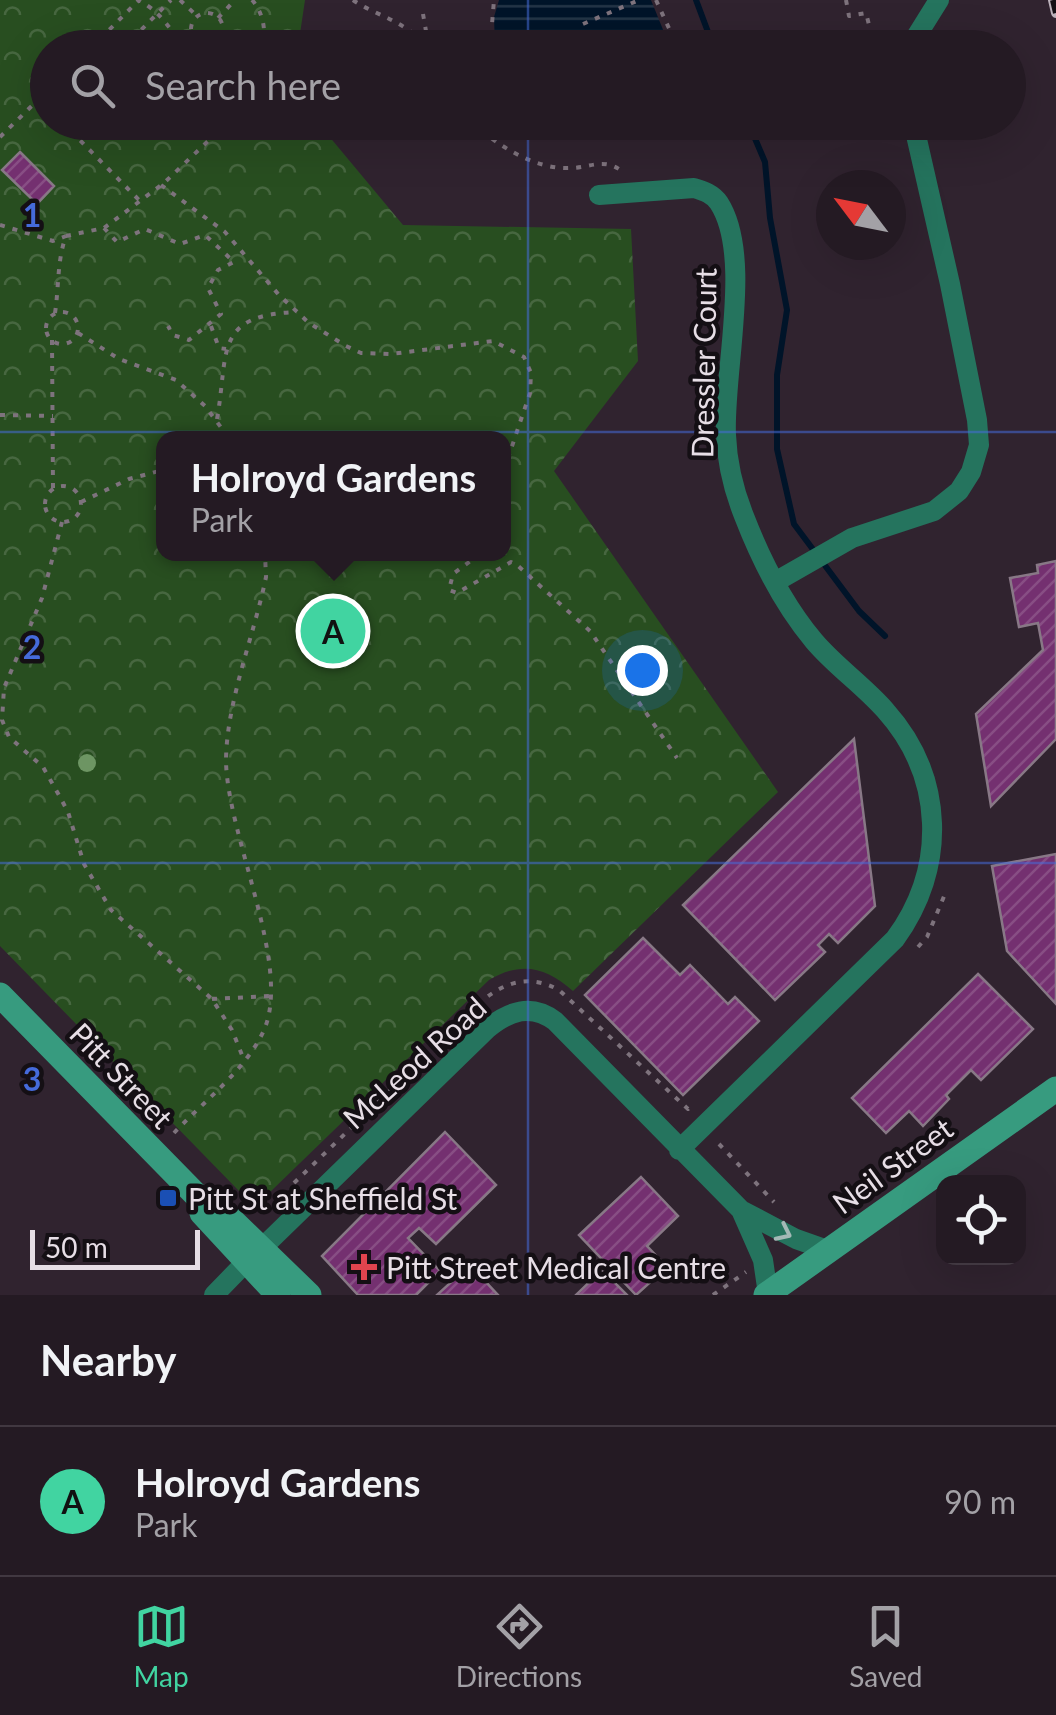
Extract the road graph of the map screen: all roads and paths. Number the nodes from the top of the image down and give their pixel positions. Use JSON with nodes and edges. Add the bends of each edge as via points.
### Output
{"nodes":[{"id":1,"x":171,"y":0,"type":"edge"},
{"id":2,"x":180,"y":0,"type":"edge"},
{"id":3,"x":235,"y":0,"type":"edge"},
{"id":4,"x":252,"y":0,"type":"edge"},
{"id":5,"x":353,"y":0,"type":"edge"},
{"id":6,"x":494,"y":0,"type":"edge"},
{"id":7,"x":639,"y":0,"type":"edge"},
{"id":8,"x":656,"y":0,"type":"edge"},
{"id":9,"x":846,"y":0,"type":"edge"},
{"id":10,"x":938,"y":0,"type":"edge"},
{"id":11,"x":159,"y":12,"type":"junction"},
{"id":12,"x":423,"y":14,"type":"dead end"},
{"id":13,"x":196,"y":16,"type":"junction"},
{"id":14,"x":218,"y":18,"type":"junction"},
{"id":15,"x":583,"y":24,"type":"dead end"},
{"id":16,"x":109,"y":30,"type":"edge"},
{"id":17,"x":141,"y":30,"type":"edge"},
{"id":18,"x":173,"y":30,"type":"edge"},
{"id":19,"x":190,"y":30,"type":"edge"},
{"id":20,"x":222,"y":30,"type":"edge"},
{"id":21,"x":264,"y":30,"type":"edge"},
{"id":22,"x":407,"y":30,"type":"edge"},
{"id":23,"x":425,"y":30,"type":"edge"},
{"id":24,"x":492,"y":30,"type":"edge"},
{"id":25,"x":670,"y":30,"type":"edge"},
{"id":26,"x":871,"y":30,"type":"edge"},
{"id":27,"x":920,"y":30,"type":"edge"},
{"id":28,"x":30,"y":108,"type":"edge"},
{"id":29,"x":0,"y":137,"type":"edge"},
{"id":30,"x":80,"y":140,"type":"edge"},
{"id":31,"x":209,"y":140,"type":"edge"},
{"id":32,"x":497,"y":140,"type":"edge"},
{"id":33,"x":917,"y":140,"type":"edge"},
{"id":34,"x":624,"y":172,"type":"dead end"},
{"id":35,"x":161,"y":185,"type":"junction"},
{"id":36,"x":599,"y":195,"type":"dead end"},
{"id":37,"x":140,"y":201,"type":"junction"},
{"id":38,"x":0,"y":225,"type":"edge"},
{"id":39,"x":104,"y":228,"type":"junction"},
{"id":40,"x":66,"y":236,"type":"junction"},
{"id":41,"x":297,"y":312,"type":"junction"},
{"id":42,"x":55,"y":313,"type":"junction"},
{"id":43,"x":210,"y":324,"type":"junction"},
{"id":44,"x":168,"y":326,"type":"dead end"},
{"id":45,"x":78,"y":333,"type":"junction"},
{"id":46,"x":52,"y":340,"type":"junction"},
{"id":47,"x":226,"y":349,"type":"junction"},
{"id":48,"x":0,"y":415,"type":"edge"},
{"id":49,"x":53,"y":416,"type":"junction"},
{"id":50,"x":217,"y":420,"type":"junction"},
{"id":51,"x":224,"y":431,"type":"edge"},
{"id":52,"x":511,"y":448,"type":"edge"},
{"id":53,"x":156,"y":472,"type":"edge"},
{"id":54,"x":52,"y":489,"type":"junction"},
{"id":55,"x":81,"y":502,"type":"junction"},
{"id":56,"x":62,"y":522,"type":"junction"},
{"id":57,"x":265,"y":561,"type":"edge"},
{"id":58,"x":471,"y":561,"type":"edge"},
{"id":59,"x":775,"y":582,"type":"junction"},
{"id":60,"x":676,"y":758,"type":"dead end"},
{"id":61,"x":947,"y":883,"type":"dead end"},
{"id":62,"x":915,"y":950,"type":"dead end"},
{"id":63,"x":270,"y":996,"type":"junction"},
{"id":64,"x":212,"y":999,"type":"junction"},
{"id":65,"x":4,"y":1006,"type":"edge"},
{"id":66,"x":244,"y":1060,"type":"junction"},
{"id":67,"x":1056,"y":1089,"type":"edge"},
{"id":68,"x":174,"y":1133,"type":"dead end"},
{"id":69,"x":719,"y":1144,"type":"dead end"},
{"id":70,"x":679,"y":1150,"type":"junction"},
{"id":71,"x":780,"y":1208,"type":"dead end"},
{"id":72,"x":741,"y":1210,"type":"junction"},
{"id":73,"x":830,"y":1250,"type":"junction"},
{"id":74,"x":254,"y":1255,"type":"junction"},
{"id":75,"x":754,"y":1267,"type":"dead end"},
{"id":76,"x":767,"y":1294,"type":"edge"},
{"id":77,"x":214,"y":1295,"type":"edge"},
{"id":78,"x":278,"y":1295,"type":"edge"},
{"id":79,"x":309,"y":1295,"type":"edge"},
{"id":80,"x":713,"y":1295,"type":"edge"}],
"edges":[{"from":1,"to":11,"type":"path"},
{"from":2,"to":13,"type":"path"},
{"from":3,"to":14,"type":"path"},
{"from":4,"to":21,"type":"path"},
{"from":5,"to":22,"type":"path"},
{"from":6,"to":24,"type":"path"},
{"from":7,"to":15,"type":"path"},
{"from":8,"to":25,"type":"path"},
{"from":9,"to":26,"type":"path","via":[[849,16],[866,13]]},
{"from":10,"to":27,"type":"street"},
{"from":11,"to":16,"type":"path","via":[[140,0]]},
{"from":11,"to":17,"type":"path"},
{"from":11,"to":18,"type":"path"},
{"from":12,"to":23,"type":"path"},
{"from":13,"to":14,"type":"path"},
{"from":13,"to":19,"type":"path"},
{"from":14,"to":20,"type":"path"},
{"from":28,"to":29,"type":"path"},
{"from":30,"to":37,"type":"path"},
{"from":31,"to":35,"type":"path"},
{"from":32,"to":34,"type":"path","via":[[549,166],[602,162]]},
{"from":33,"to":59,"type":"street","via":[[979,446],[971,472],[934,511],[852,538]]},
{"from":35,"to":37,"type":"path"},
{"from":35,"to":41,"type":"path","via":[[225,232]]},
{"from":36,"to":59,"type":"street","name":"Dressler Court","via":[[694,188],[718,200],[729,224],[735,259],[730,468],[744,518]]},
{"from":37,"to":39,"type":"path"},
{"from":38,"to":40,"type":"path","via":[[53,240]]},
{"from":39,"to":40,"type":"path"},
{"from":39,"to":43,"type":"path","via":[[117,242],[145,230],[180,244],[212,238],[234,262],[218,270],[208,288],[221,314]]},
{"from":40,"to":42,"type":"path"},
{"from":41,"to":47,"type":"path","via":[[253,318]]},
{"from":41,"to":52,"type":"path","via":[[360,352],[493,341],[524,358],[532,384]]},
{"from":42,"to":45,"type":"path","via":[[71,314]]},
{"from":42,"to":46,"type":"path","via":[[46,326]]},
{"from":43,"to":44,"type":"path","via":[[188,340]]},
{"from":43,"to":47,"type":"path","via":[[216,343]]},
{"from":45,"to":46,"type":"path","via":[[67,343]]},
{"from":45,"to":50,"type":"path","via":[[120,359],[176,380]]},
{"from":46,"to":49,"type":"path"},
{"from":47,"to":50,"type":"path"},
{"from":48,"to":49,"type":"path"},
{"from":49,"to":54,"type":"path"},
{"from":50,"to":51,"type":"path"},
{"from":53,"to":55,"type":"path"},
{"from":54,"to":55,"type":"path","via":[[71,488]]},
{"from":54,"to":56,"type":"path","via":[[45,507]]},
{"from":55,"to":56,"type":"path","via":[[78,514]]},
{"from":56,"to":64,"type":"path","via":[[42,598],[4,688],[2,720],[8,737],[42,767],[60,797],[84,864],[111,910]]},
{"from":57,"to":63,"type":"path","via":[[226,764],[236,834],[270,957]]},
{"from":58,"to":60,"type":"path","via":[[454,574],[449,590],[457,594],[502,565],[516,565],[590,631]]},
{"from":59,"to":70,"type":"street","name":"Dressler Court","via":[[817,645],[886,711],[916,761],[931,815],[929,873],[895,940]]},
{"from":61,"to":62,"type":"path","via":[[927,937]]},
{"from":63,"to":64,"type":"path"},
{"from":63,"to":66,"type":"path","via":[[264,1029]]},
{"from":64,"to":66,"type":"path"},
{"from":65,"to":74,"type":"main road","name":"Pitt Street","via":[[198,1198],[213,1202]]},
{"from":66,"to":68,"type":"path"},
{"from":67,"to":73,"type":"main road","name":"Neil Street"},
{"from":69,"to":71,"type":"path"},
{"from":70,"to":72,"type":"street","name":"McLeod Road"},
{"from":70,"to":74,"type":"street","name":"McLeod Road","via":[[555,1020],[524,1010],[487,1029]]},
{"from":72,"to":73,"type":"street","name":"McLeod Road","one_way":true},
{"from":72,"to":76,"type":"street","name":"McLeod Road","via":[[763,1260]]},
{"from":73,"to":76,"type":"main road","name":"Neil Street"},
{"from":74,"to":77,"type":"street","name":"McLeod Road"},
{"from":74,"to":78,"type":"main road","name":"Pitt Street"},
{"from":74,"to":79,"type":"main road","name":"Pitt Street"},
{"from":75,"to":80,"type":"path"}]}
